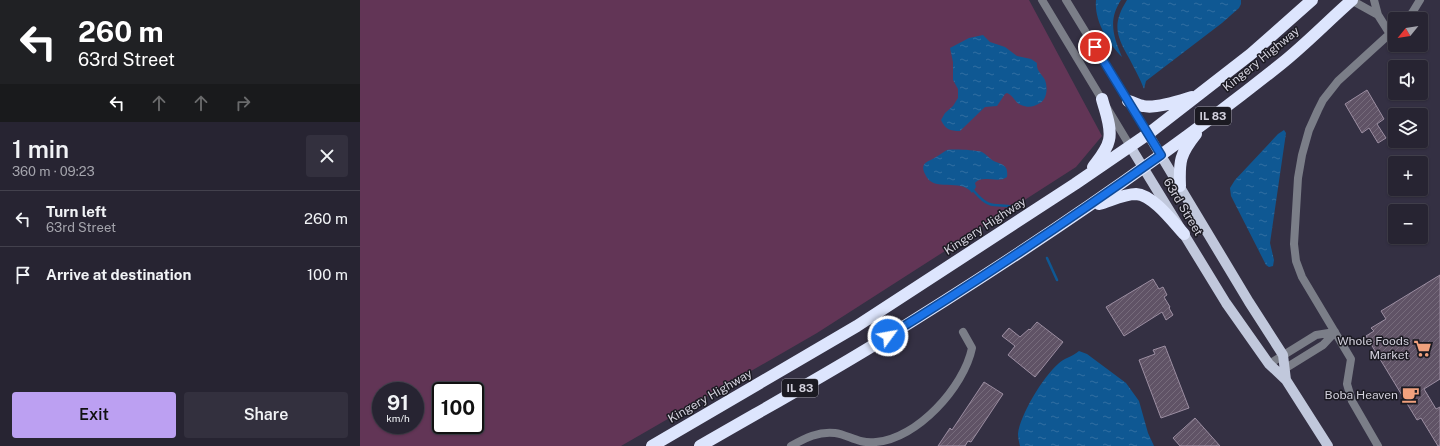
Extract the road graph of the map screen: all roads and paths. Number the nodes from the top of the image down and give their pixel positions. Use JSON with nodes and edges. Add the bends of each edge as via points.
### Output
{"nodes":[{"id":1,"x":1042,"y":0,"type":"edge"},
{"id":2,"x":1066,"y":0,"type":"edge"},
{"id":3,"x":1312,"y":0,"type":"edge"},
{"id":4,"x":1352,"y":0,"type":"edge"},
{"id":5,"x":1374,"y":0,"type":"edge"},
{"id":6,"x":1420,"y":0,"type":"edge"},
{"id":7,"x":1413,"y":12,"type":"edge"},
{"id":8,"x":1378,"y":15,"type":"junction"},
{"id":9,"x":1388,"y":26,"type":"edge"},
{"id":10,"x":1388,"y":35,"type":"edge"},
{"id":11,"x":1197,"y":96,"type":"junction"},
{"id":12,"x":1102,"y":99,"type":"junction"},
{"id":13,"x":1128,"y":101,"type":"junction"},
{"id":14,"x":1208,"y":120,"type":"junction"},
{"id":15,"x":1148,"y":134,"type":"junction"},
{"id":16,"x":1130,"y":146,"type":"junction"},
{"id":17,"x":1161,"y":155,"type":"junction"},
{"id":18,"x":1144,"y":168,"type":"junction"},
{"id":19,"x":1086,"y":176,"type":"junction"},
{"id":20,"x":1180,"y":186,"type":"junction"},
{"id":21,"x":1090,"y":206,"type":"junction"},
{"id":22,"x":1184,"y":234,"type":"junction"},
{"id":23,"x":963,"y":332,"type":"dead end"},
{"id":24,"x":1335,"y":332,"type":"junction"},
{"id":25,"x":1283,"y":355,"type":"junction"},
{"id":26,"x":1270,"y":364,"type":"junction"},
{"id":27,"x":1282,"y":371,"type":"junction"},
{"id":28,"x":652,"y":446,"type":"edge"},
{"id":29,"x":700,"y":446,"type":"edge"},
{"id":30,"x":791,"y":446,"type":"edge"},
{"id":31,"x":1328,"y":446,"type":"edge"},
{"id":32,"x":1378,"y":446,"type":"edge"}],
"edges":[{"from":1,"to":12,"type":"street","name":"63rd Street"},
{"from":2,"to":13,"type":"street","name":"63rd Street"},
{"from":3,"to":11,"type":"highway","name":"Kingery Highway","number":"IL 83","via":[[1262,45]]},
{"from":4,"to":8,"type":"street"},
{"from":4,"to":14,"type":"highway","name":"Kingery Highway","number":"IL 83","via":[[1282,63]]},
{"from":5,"to":8,"type":"street"},
{"from":6,"to":7,"type":"street"},
{"from":8,"to":9,"type":"street"},
{"from":10,"to":24,"type":"street","via":[[1338,81],[1323,100],[1310,130],[1298,178],[1294,244],[1296,261],[1302,277]]},
{"from":11,"to":13,"type":"highway","via":[[1149,106]]},
{"from":11,"to":15,"type":"highway","name":"Kingery Highway","number":"IL 83"},
{"from":12,"to":16,"type":"street","name":"63rd Street"},
{"from":12,"to":19,"type":"highway","via":[[1109,140],[1104,152]]},
{"from":13,"to":15,"type":"street","name":"63rd Street"},
{"from":14,"to":17,"type":"highway","name":"Kingery Highway","number":"IL 83"},
{"from":14,"to":20,"type":"highway","via":[[1182,155]]},
{"from":15,"to":16,"type":"highway","name":"Kingery Highway","number":"IL 83"},
{"from":15,"to":17,"type":"main road","name":"63rd Street"},
{"from":16,"to":18,"type":"main road","name":"63rd Street"},
{"from":16,"to":19,"type":"highway","name":"Kingery Highway","number":"IL 83"},
{"from":17,"to":18,"type":"highway","name":"Kingery Highway","number":"IL 83"},
{"from":17,"to":20,"type":"main road","name":"63rd Street"},
{"from":18,"to":21,"type":"highway","name":"Kingery Highway","number":"IL 83"},
{"from":18,"to":22,"type":"main road","name":"63rd Street"},
{"from":19,"to":28,"type":"highway","name":"Kingery Highway","number":"IL 83","via":[[857,326]]},
{"from":20,"to":25,"type":"main road","name":"63rd Street"},
{"from":21,"to":22,"type":"highway","via":[[1136,194],[1143,196],[1154,203]]},
{"from":21,"to":29,"type":"highway","name":"Kingery Highway","number":"IL 83","via":[[867,349]]},
{"from":22,"to":26,"type":"main road","name":"63rd Street","via":[[1226,303]]},
{"from":23,"to":30,"type":"street","via":[[972,348],[960,378],[930,415],[913,428],[895,437],[876,442],[859,441],[835,433],[817,434]]},
{"from":24,"to":25,"type":"street","via":[[1316,335]]},
{"from":24,"to":27,"type":"street","via":[[1323,345]]},
{"from":24,"to":32,"type":"street","via":[[1351,359],[1347,384],[1352,401]]},
{"from":25,"to":26,"type":"street"},
{"from":25,"to":27,"type":"main road","name":"63rd Street"},
{"from":26,"to":27,"type":"main road","name":"63rd Street"},
{"from":27,"to":31,"type":"main road","name":"63rd Street"}]}
